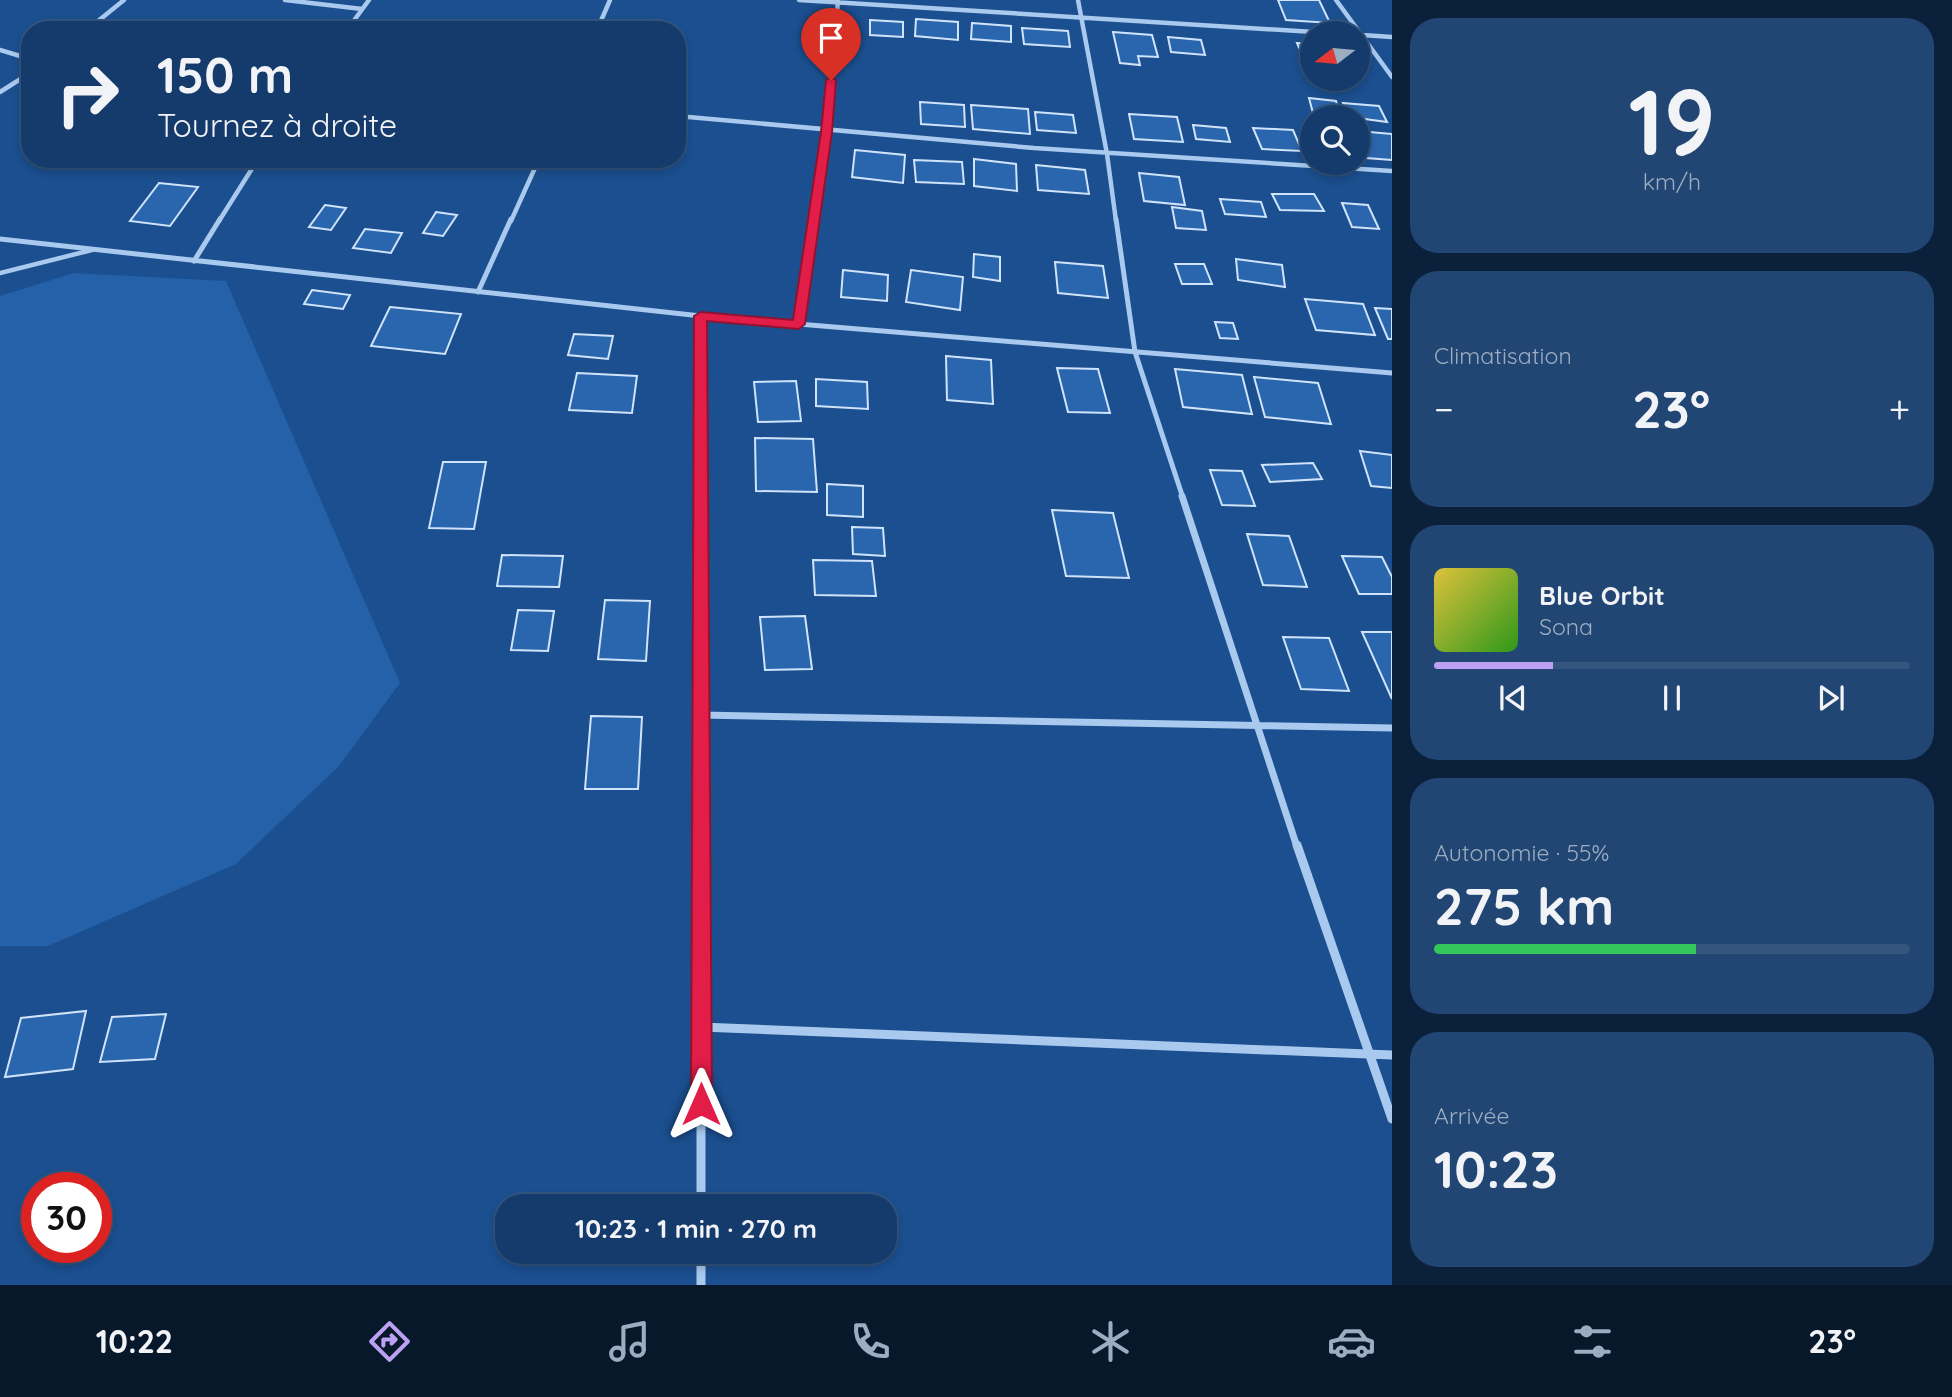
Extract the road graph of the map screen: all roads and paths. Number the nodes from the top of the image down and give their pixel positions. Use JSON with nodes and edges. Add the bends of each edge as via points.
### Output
{"nodes":[{"id":1,"x":124,"y":0,"type":"edge"},
{"id":2,"x":285,"y":0,"type":"edge"},
{"id":3,"x":369,"y":0,"type":"edge"},
{"id":4,"x":610,"y":0,"type":"edge"},
{"id":5,"x":799,"y":0,"type":"edge"},
{"id":6,"x":1079,"y":0,"type":"edge"},
{"id":7,"x":1336,"y":0,"type":"edge"},
{"id":8,"x":837,"y":2,"type":"edge"},
{"id":9,"x":362,"y":9,"type":"junction"},
{"id":10,"x":1081,"y":17,"type":"junction"},
{"id":11,"x":98,"y":21,"type":"edge"},
{"id":12,"x":353,"y":21,"type":"edge"},
{"id":13,"x":601,"y":21,"type":"edge"},
{"id":14,"x":1351,"y":21,"type":"edge"},
{"id":15,"x":1300,"y":31,"type":"edge"},
{"id":16,"x":1370,"y":36,"type":"edge"},
{"id":17,"x":1392,"y":37,"type":"edge"},
{"id":18,"x":1370,"y":47,"type":"edge"},
{"id":19,"x":0,"y":50,"type":"edge"},
{"id":20,"x":21,"y":56,"type":"edge"},
{"id":21,"x":1392,"y":77,"type":"edge"},
{"id":22,"x":21,"y":79,"type":"edge"},
{"id":23,"x":0,"y":92,"type":"edge"},
{"id":24,"x":686,"y":117,"type":"edge"},
{"id":25,"x":827,"y":132,"type":"junction"},
{"id":26,"x":1107,"y":154,"type":"junction"},
{"id":27,"x":252,"y":168,"type":"edge"},
{"id":28,"x":535,"y":168,"type":"edge"},
{"id":29,"x":1392,"y":171,"type":"edge"},
{"id":30,"x":0,"y":239,"type":"edge"},
{"id":31,"x":94,"y":250,"type":"junction"},
{"id":32,"x":194,"y":261,"type":"junction"},
{"id":33,"x":0,"y":273,"type":"edge"},
{"id":34,"x":478,"y":292,"type":"junction"},
{"id":35,"x":701,"y":316,"type":"junction"},
{"id":36,"x":799,"y":324,"type":"junction"},
{"id":37,"x":1135,"y":352,"type":"junction"},
{"id":38,"x":1392,"y":373,"type":"edge"},
{"id":39,"x":701,"y":715,"type":"junction"},
{"id":40,"x":1257,"y":724,"type":"junction"},
{"id":41,"x":1392,"y":728,"type":"edge"},
{"id":42,"x":701,"y":1027,"type":"junction"},
{"id":43,"x":1370,"y":1055,"type":"junction"},
{"id":44,"x":1392,"y":1055,"type":"edge"},
{"id":45,"x":1392,"y":1119,"type":"edge"},
{"id":46,"x":701,"y":1194,"type":"edge"},
{"id":47,"x":701,"y":1264,"type":"edge"},
{"id":48,"x":701,"y":1285,"type":"edge"}],
"edges":[{"from":1,"to":11,"type":"street"},
{"from":2,"to":9,"type":"street"},
{"from":3,"to":9,"type":"street"},
{"from":4,"to":13,"type":"street"},
{"from":5,"to":8,"type":"street"},
{"from":6,"to":10,"type":"street"},
{"from":7,"to":14,"type":"street"},
{"from":8,"to":10,"type":"street"},
{"from":8,"to":25,"type":"street"},
{"from":9,"to":12,"type":"street"},
{"from":10,"to":15,"type":"street"},
{"from":10,"to":26,"type":"street"},
{"from":16,"to":17,"type":"street"},
{"from":18,"to":21,"type":"street"},
{"from":19,"to":20,"type":"street"},
{"from":22,"to":23,"type":"street"},
{"from":24,"to":25,"type":"street"},
{"from":25,"to":26,"type":"street"},
{"from":25,"to":36,"type":"street"},
{"from":26,"to":29,"type":"street"},
{"from":26,"to":37,"type":"street"},
{"from":27,"to":32,"type":"street"},
{"from":28,"to":34,"type":"street"},
{"from":30,"to":31,"type":"street"},
{"from":31,"to":32,"type":"street"},
{"from":31,"to":33,"type":"lane"},
{"from":32,"to":34,"type":"street"},
{"from":34,"to":35,"type":"street"},
{"from":35,"to":36,"type":"street"},
{"from":35,"to":39,"type":"street"},
{"from":36,"to":37,"type":"street"},
{"from":37,"to":38,"type":"street"},
{"from":37,"to":40,"type":"street"},
{"from":39,"to":40,"type":"street"},
{"from":39,"to":42,"type":"street"},
{"from":40,"to":41,"type":"street"},
{"from":40,"to":43,"type":"street"},
{"from":42,"to":43,"type":"street"},
{"from":42,"to":46,"type":"street"},
{"from":43,"to":44,"type":"street"},
{"from":43,"to":45,"type":"street"},
{"from":47,"to":48,"type":"street"}]}
